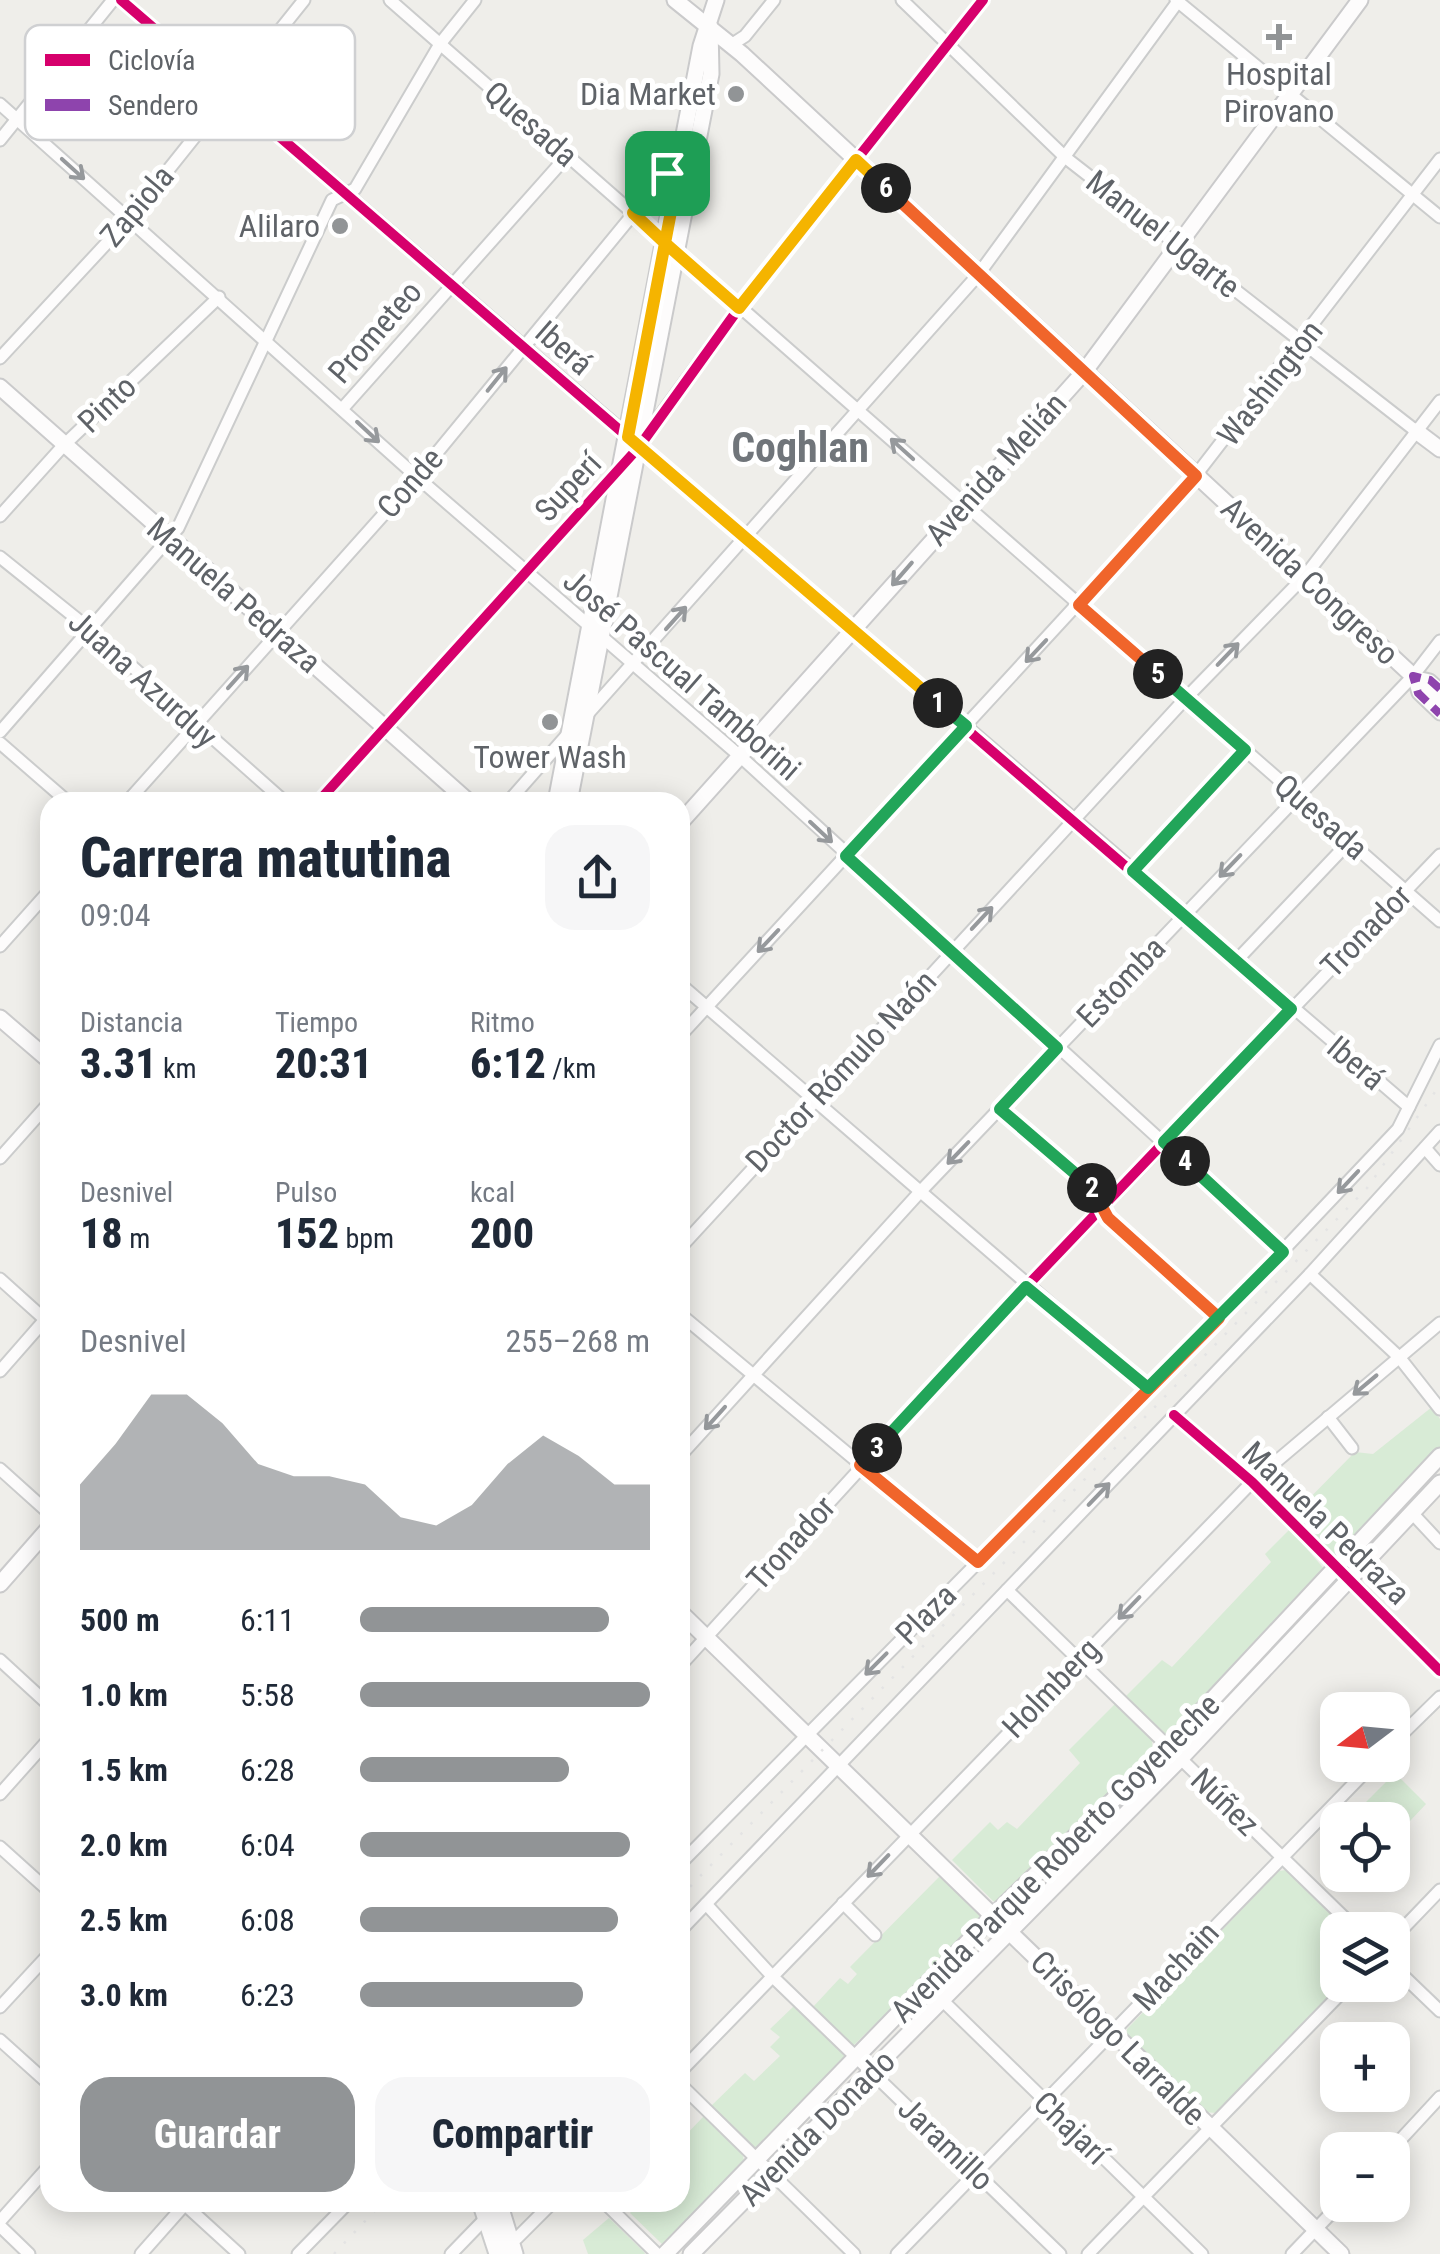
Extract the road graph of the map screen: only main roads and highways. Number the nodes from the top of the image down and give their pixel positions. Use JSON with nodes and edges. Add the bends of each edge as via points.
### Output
{"nodes":[{"id":1,"x":675,"y":0,"type":"edge"},
{"id":2,"x":716,"y":0,"type":"edge"},
{"id":3,"x":1360,"y":0,"type":"edge"},
{"id":4,"x":710,"y":27,"type":"junction"},
{"id":5,"x":731,"y":44,"type":"junction"},
{"id":6,"x":713,"y":54,"type":"junction"},
{"id":7,"x":671,"y":248,"type":"junction"},
{"id":8,"x":1084,"y":372,"type":"junction"},
{"id":9,"x":0,"y":386,"type":"edge"},
{"id":10,"x":1416,"y":431,"type":"road end"},
{"id":11,"x":634,"y":442,"type":"junction"},
{"id":12,"x":1440,"y":449,"type":"edge"},
{"id":13,"x":596,"y":631,"type":"junction"},
{"id":14,"x":1440,"y":702,"type":"edge"},
{"id":15,"x":458,"y":792,"type":"edge"},
{"id":16,"x":558,"y":792,"type":"edge"},
{"id":17,"x":571,"y":792,"type":"edge"},
{"id":18,"x":690,"y":812,"type":"edge"},
{"id":19,"x":0,"y":1018,"type":"edge"},
{"id":20,"x":40,"y":1052,"type":"edge"},
{"id":21,"x":1440,"y":1456,"type":"edge"},
{"id":22,"x":1440,"y":1483,"type":"edge"},
{"id":23,"x":40,"y":1539,"type":"edge"},
{"id":24,"x":0,"y":1584,"type":"edge"},
{"id":25,"x":690,"y":1621,"type":"edge"},
{"id":26,"x":994,"y":1916,"type":"junction"},
{"id":27,"x":1010,"y":1930,"type":"junction"},
{"id":28,"x":490,"y":2212,"type":"edge"},
{"id":29,"x":505,"y":2212,"type":"edge"},
{"id":30,"x":518,"y":2249,"type":"edge"},
{"id":31,"x":503,"y":2254,"type":"edge"},
{"id":32,"x":664,"y":2254,"type":"edge"},
{"id":33,"x":692,"y":2254,"type":"edge"},
{"id":34,"x":1341,"y":2254,"type":"edge"}],
"edges":[{"from":1,"to":4,"type":"main road","name":"Avenida Congreso"},
{"from":2,"to":4,"type":"main road"},
{"from":3,"to":8,"type":"main road","name":"Avenida Melián"},
{"from":4,"to":5,"type":"main road","name":"Avenida Congreso"},
{"from":4,"to":6,"type":"main road"},
{"from":4,"to":7,"type":"main road","via":[[701,46]]},
{"from":5,"to":6,"type":"main road"},
{"from":5,"to":8,"type":"main road","name":"Avenida Congreso"},
{"from":6,"to":7,"type":"main road"},
{"from":7,"to":11,"type":"main road"},
{"from":8,"to":14,"type":"main road","name":"Avenida Congreso"},
{"from":8,"to":18,"type":"main road","name":"Avenida Melián","one_way":true},
{"from":9,"to":15,"type":"main road","name":"Manuela Pedraza"},
{"from":10,"to":12,"type":"main road","name":"Manuel Ugarte"},
{"from":11,"to":13,"type":"main road"},
{"from":11,"to":13,"type":"main road","via":[[624,463]]},
{"from":13,"to":16,"type":"main road"},
{"from":13,"to":17,"type":"main road"},
{"from":19,"to":20,"type":"main road"},
{"from":21,"to":26,"type":"main road","name":"Avenida Parque Roberto Goyeneche","via":[[1168,1747]]},
{"from":22,"to":27,"type":"main road","name":"Avenida Donado"},
{"from":23,"to":24,"type":"main road"},
{"from":25,"to":26,"type":"main road","name":"Crisólogo Larralde"},
{"from":26,"to":27,"type":"main road","name":"Crisólogo Larralde"},
{"from":26,"to":32,"type":"main road","name":"Avenida Parque Roberto Goyeneche"},
{"from":27,"to":33,"type":"main road","name":"Avenida Donado"},
{"from":27,"to":34,"type":"main road","name":"Crisólogo Larralde"},
{"from":28,"to":31,"type":"main road"},
{"from":29,"to":30,"type":"main road"}]}
